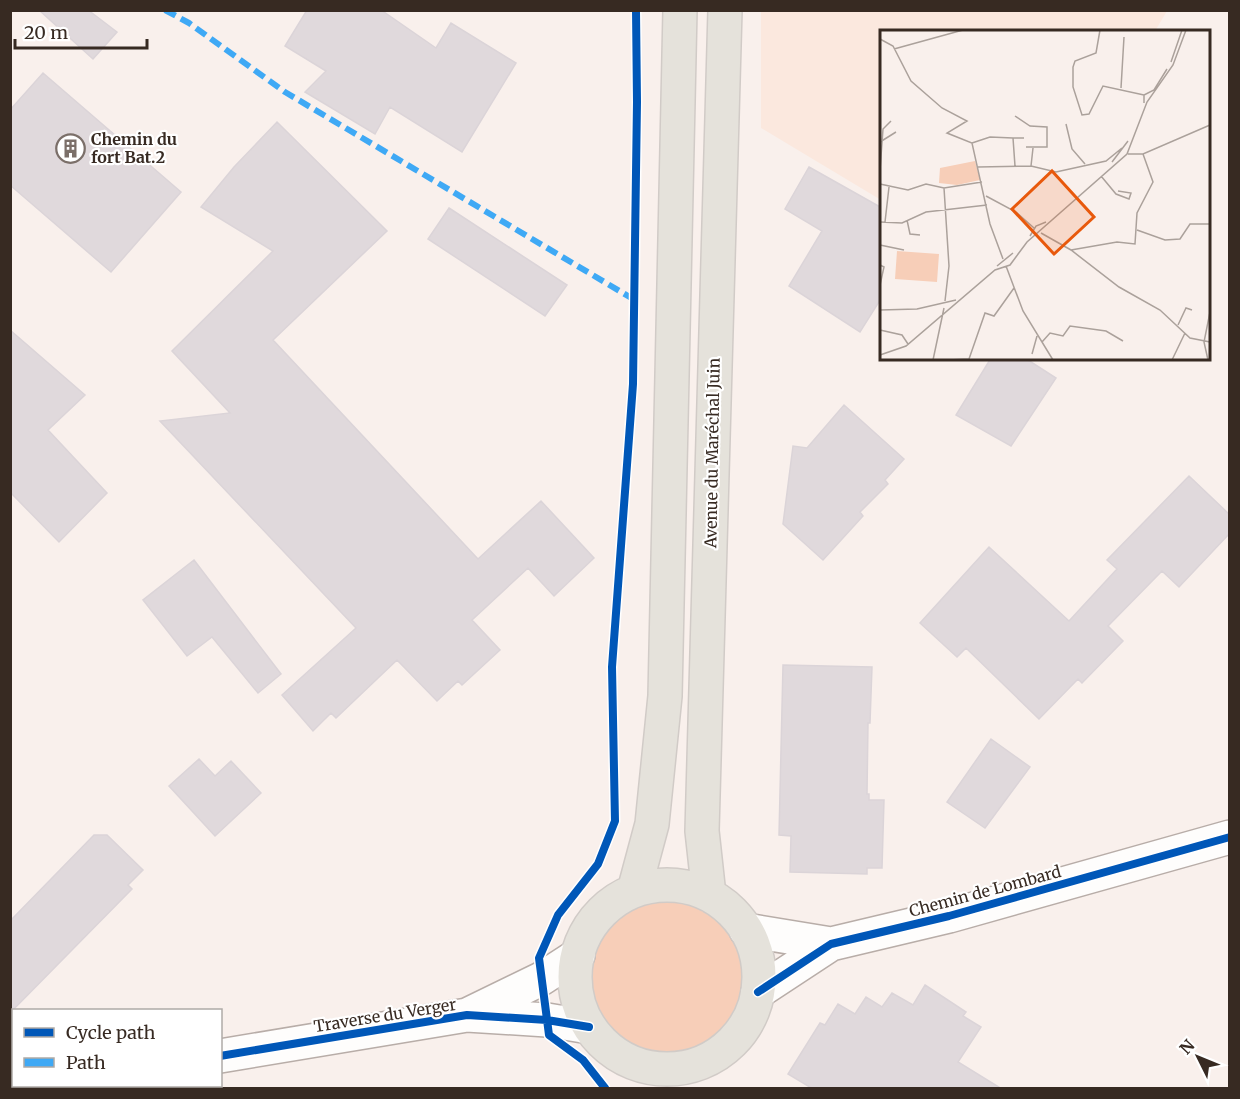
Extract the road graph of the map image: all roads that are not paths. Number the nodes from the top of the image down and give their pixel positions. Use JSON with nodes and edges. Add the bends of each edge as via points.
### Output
{"nodes":[{"id":1,"x":680,"y":10,"type":"edge"},
{"id":2,"x":725,"y":10,"type":"edge"},
{"id":3,"x":1230,"y":837,"type":"edge"},
{"id":4,"x":634,"y":891,"type":"junction"},
{"id":5,"x":710,"y":895,"type":"junction"},
{"id":6,"x":746,"y":930,"type":"junction"},
{"id":7,"x":831,"y":944,"type":"junction"},
{"id":8,"x":578,"y":955,"type":"junction"},
{"id":9,"x":758,"y":992,"type":"junction"},
{"id":10,"x":467,"y":1015,"type":"junction"},
{"id":11,"x":590,"y":1027,"type":"junction"},
{"id":12,"x":222,"y":1056,"type":"edge"},
{"id":13,"x":710,"y":1073,"type":"edge"},
{"id":14,"x":642,"y":1077,"type":"edge"}],
"edges":[{"from":1,"to":4,"type":"main road","via":[[665,696],[652,824]]},
{"from":2,"to":5,"type":"main road","name":"Avenue du Maréchal Juin","via":[[702,831]]},
{"from":3,"to":7,"type":"street","name":"Chemin de Lombard","via":[[949,916]]},
{"from":4,"to":5,"type":"main road","via":[[660,885]]},
{"from":4,"to":8,"type":"main road","via":[[609,906],[596,920]]},
{"from":5,"to":6,"type":"main road","via":[[731,910]]},
{"from":6,"to":7,"type":"street","name":"Chemin de Lombard"},
{"from":6,"to":9,"type":"main road","via":[[759,970]]},
{"from":7,"to":9,"type":"street","name":"Chemin de Lombard"},
{"from":8,"to":10,"type":"street","name":"Traverse du Verger","via":[[540,979]]},
{"from":8,"to":11,"type":"main road","via":[[576,993]]},
{"from":9,"to":13,"type":"main road","via":[[750,1018]]},
{"from":10,"to":11,"type":"street","name":"Traverse du Verger"},
{"from":10,"to":12,"type":"street","name":"Traverse du Verger"},
{"from":11,"to":14,"type":"main road","via":[[603,1044]]},
{"from":13,"to":14,"type":"main road","via":[[689,1067],[664,1069]]}]}
